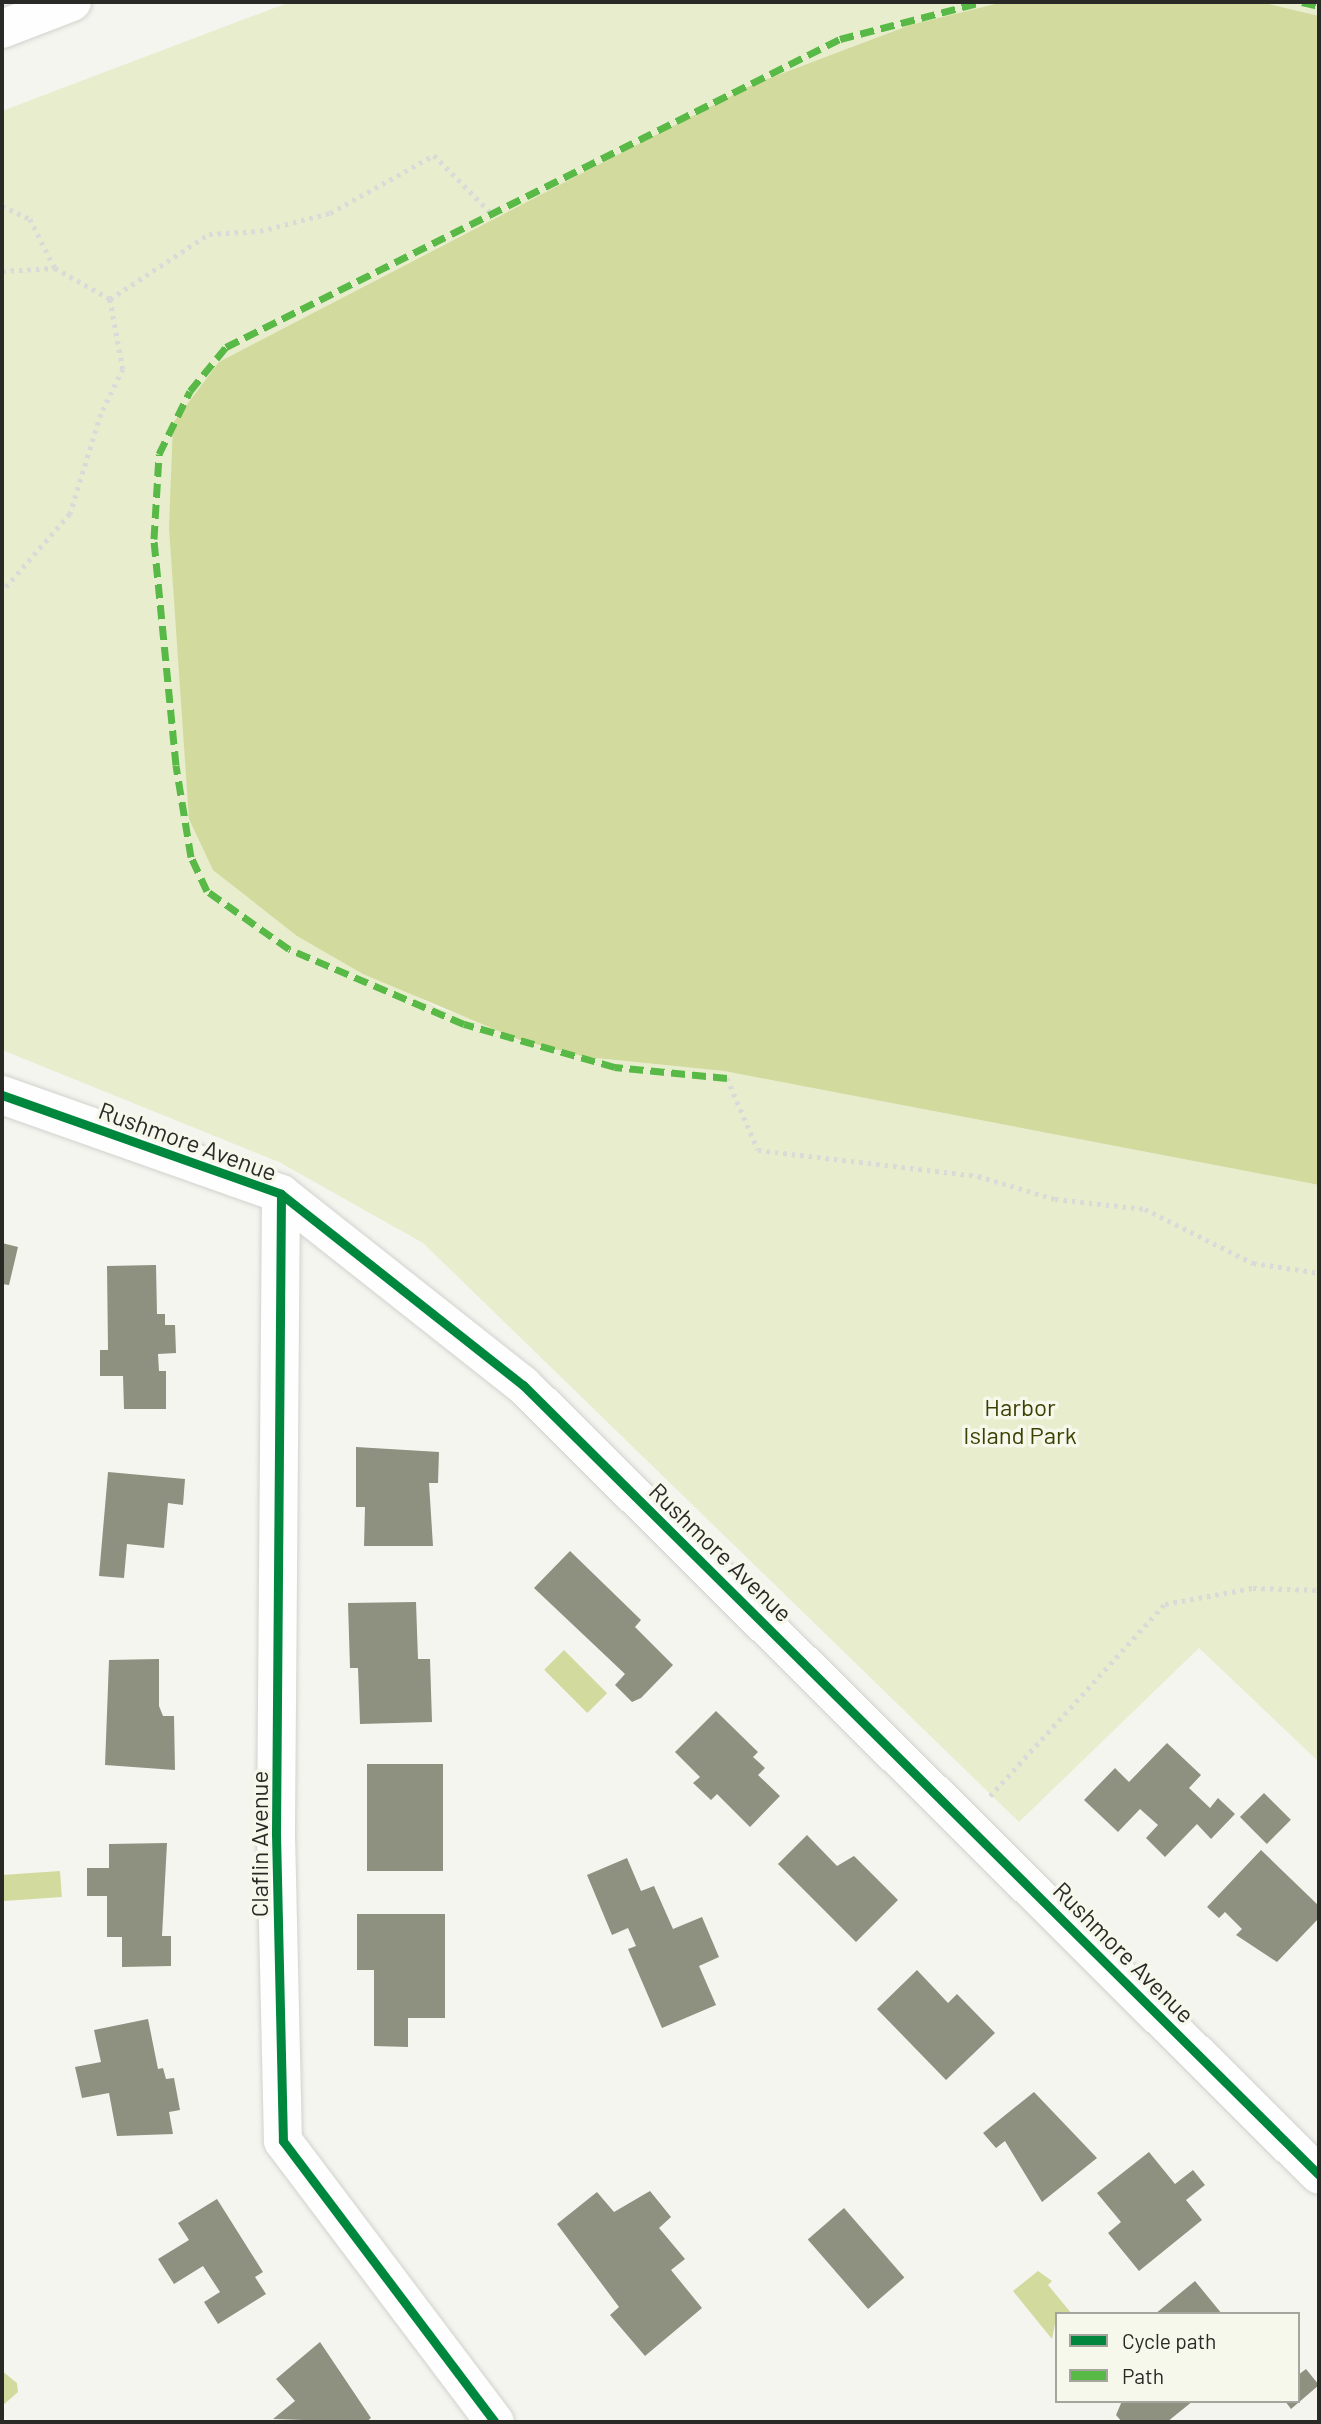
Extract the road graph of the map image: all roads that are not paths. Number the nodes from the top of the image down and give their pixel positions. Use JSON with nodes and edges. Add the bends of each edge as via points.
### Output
{"nodes":[{"id":1,"x":61,"y":4,"type":"edge"},
{"id":2,"x":2,"y":29,"type":"edge"},
{"id":3,"x":2,"y":1095,"type":"edge"},
{"id":4,"x":281,"y":1194,"type":"junction"},
{"id":5,"x":1319,"y":2175,"type":"edge"},
{"id":6,"x":495,"y":2422,"type":"edge"}],
"edges":[{"from":1,"to":2,"type":"street"},
{"from":3,"to":4,"type":"street","name":"Rushmore Avenue"},
{"from":4,"to":5,"type":"street","name":"Rushmore Avenue","via":[[523,1385]]},
{"from":4,"to":6,"type":"street","name":"Claflin Avenue","via":[[276,1834],[283,2141]]}]}
